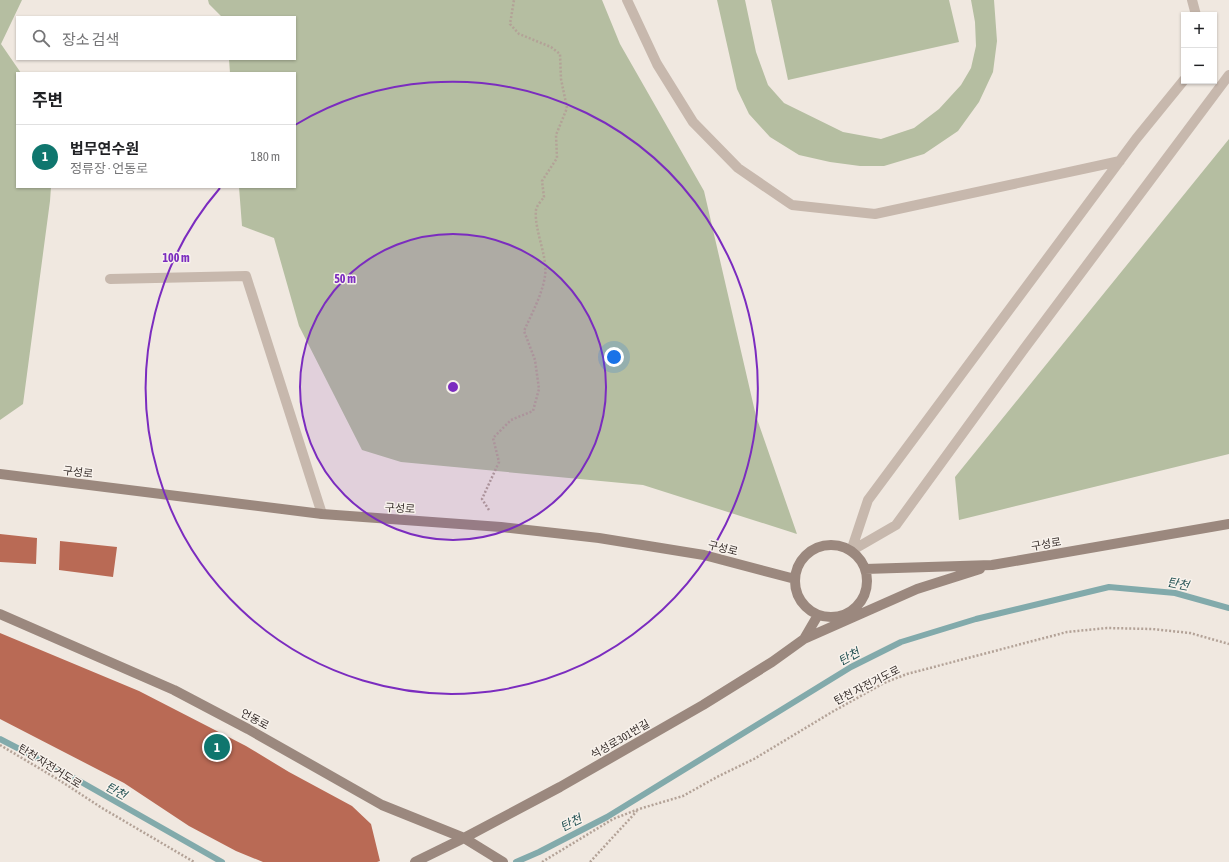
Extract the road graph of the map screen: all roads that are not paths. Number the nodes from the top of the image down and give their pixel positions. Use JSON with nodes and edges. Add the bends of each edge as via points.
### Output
{"nodes":[{"id":1,"x":627,"y":0,"type":"edge"},
{"id":2,"x":1192,"y":0,"type":"edge"},
{"id":3,"x":1195,"y":12,"type":"edge"},
{"id":4,"x":1229,"y":75,"type":"edge"},
{"id":5,"x":1181,"y":84,"type":"edge"},
{"id":6,"x":1120,"y":161,"type":"junction"},
{"id":7,"x":110,"y":280,"type":"dead end"},
{"id":8,"x":0,"y":474,"type":"edge"},
{"id":9,"x":322,"y":514,"type":"junction"},
{"id":10,"x":1229,"y":524,"type":"edge"},
{"id":11,"x":851,"y":551,"type":"junction"},
{"id":12,"x":992,"y":565,"type":"junction"},
{"id":13,"x":865,"y":569,"type":"junction"},
{"id":14,"x":795,"y":579,"type":"junction"},
{"id":15,"x":0,"y":614,"type":"edge"},
{"id":16,"x":818,"y":614,"type":"junction"},
{"id":17,"x":804,"y":639,"type":"junction"},
{"id":18,"x":464,"y":838,"type":"junction"},
{"id":19,"x":415,"y":862,"type":"edge"},
{"id":20,"x":503,"y":862,"type":"edge"}],
"edges":[{"from":1,"to":6,"type":"lane","via":[[657,64],[693,122],[738,168],[792,205],[875,214]]},
{"from":2,"to":3,"type":"lane"},
{"from":4,"to":11,"type":"lane","via":[[896,525]]},
{"from":5,"to":6,"type":"lane"},
{"from":6,"to":11,"type":"lane","via":[[868,500]]},
{"from":7,"to":9,"type":"lane","via":[[246,276]]},
{"from":8,"to":9,"type":"main road","name":"구성로"},
{"from":9,"to":14,"type":"main road","name":"구성로","via":[[501,527],[598,538],[704,555]]},
{"from":10,"to":12,"type":"main road","name":"구성로"},
{"from":11,"to":13,"type":"main road","via":[[860,558]]},
{"from":11,"to":14,"type":"main road","via":[[840,546],[828,545],[816,549],[806,555],[799,565]]},
{"from":12,"to":13,"type":"main road","name":"구성로"},
{"from":12,"to":17,"type":"main road","via":[[917,589]]},
{"from":13,"to":16,"type":"main road","via":[[868,580],[866,592],[852,610],[841,616]]},
{"from":14,"to":16,"type":"main road","via":[[800,599]]},
{"from":15,"to":18,"type":"main road","name":"언동로","via":[[174,690],[382,805]]},
{"from":16,"to":17,"type":"main road","name":"석성로301번길"},
{"from":17,"to":18,"type":"main road","name":"석성로301번길","via":[[697,709]]},
{"from":18,"to":19,"type":"main road","name":"석성로301번길"},
{"from":18,"to":20,"type":"main road","name":"언동로"}]}
